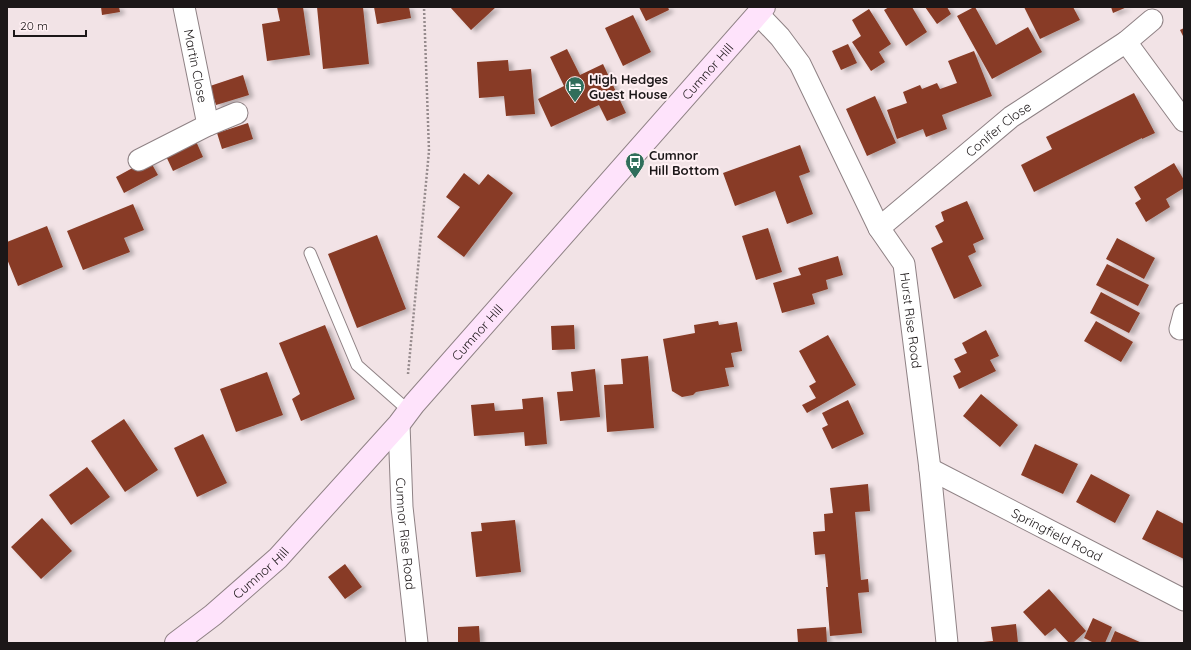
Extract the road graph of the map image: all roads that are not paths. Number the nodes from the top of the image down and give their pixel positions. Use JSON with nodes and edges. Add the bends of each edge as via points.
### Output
{"nodes":[{"id":1,"x":184,"y":7,"type":"edge"},
{"id":2,"x":761,"y":10,"type":"edge"},
{"id":3,"x":1152,"y":20,"type":"dead end"},
{"id":4,"x":1126,"y":42,"type":"junction"},
{"id":5,"x":237,"y":114,"type":"dead end"},
{"id":6,"x":1184,"y":121,"type":"edge"},
{"id":7,"x":208,"y":125,"type":"junction"},
{"id":8,"x":139,"y":160,"type":"dead end"},
{"id":9,"x":879,"y":228,"type":"junction"},
{"id":10,"x":310,"y":253,"type":"dead end"},
{"id":11,"x":407,"y":413,"type":"junction"},
{"id":12,"x":930,"y":469,"type":"junction"},
{"id":13,"x":1184,"y":600,"type":"edge"},
{"id":14,"x":176,"y":643,"type":"edge"},
{"id":15,"x":417,"y":643,"type":"edge"},
{"id":16,"x":947,"y":643,"type":"edge"}],
"edges":[{"from":1,"to":7,"type":"street","name":"Martin Close"},
{"from":2,"to":9,"type":"street","name":"Hurst Rise Road","via":[[800,64]]},
{"from":2,"to":11,"type":"street","name":"Cumnor Hill"},
{"from":3,"to":4,"type":"street","name":"Conifer Close"},
{"from":4,"to":6,"type":"street"},
{"from":4,"to":9,"type":"street","name":"Conifer Close","via":[[1011,118]]},
{"from":5,"to":7,"type":"street"},
{"from":7,"to":8,"type":"street"},
{"from":9,"to":12,"type":"street","name":"Hurst Rise Road","via":[[904,264]]},
{"from":10,"to":11,"type":"lane","via":[[357,365]]},
{"from":11,"to":14,"type":"street","name":"Cumnor Hill","via":[[278,558]]},
{"from":11,"to":15,"type":"street","name":"Cumnor Rise Road","via":[[402,507]]},
{"from":12,"to":13,"type":"street","name":"Springfield Road"},
{"from":12,"to":16,"type":"street","name":"Hurst Rise Road"}]}
